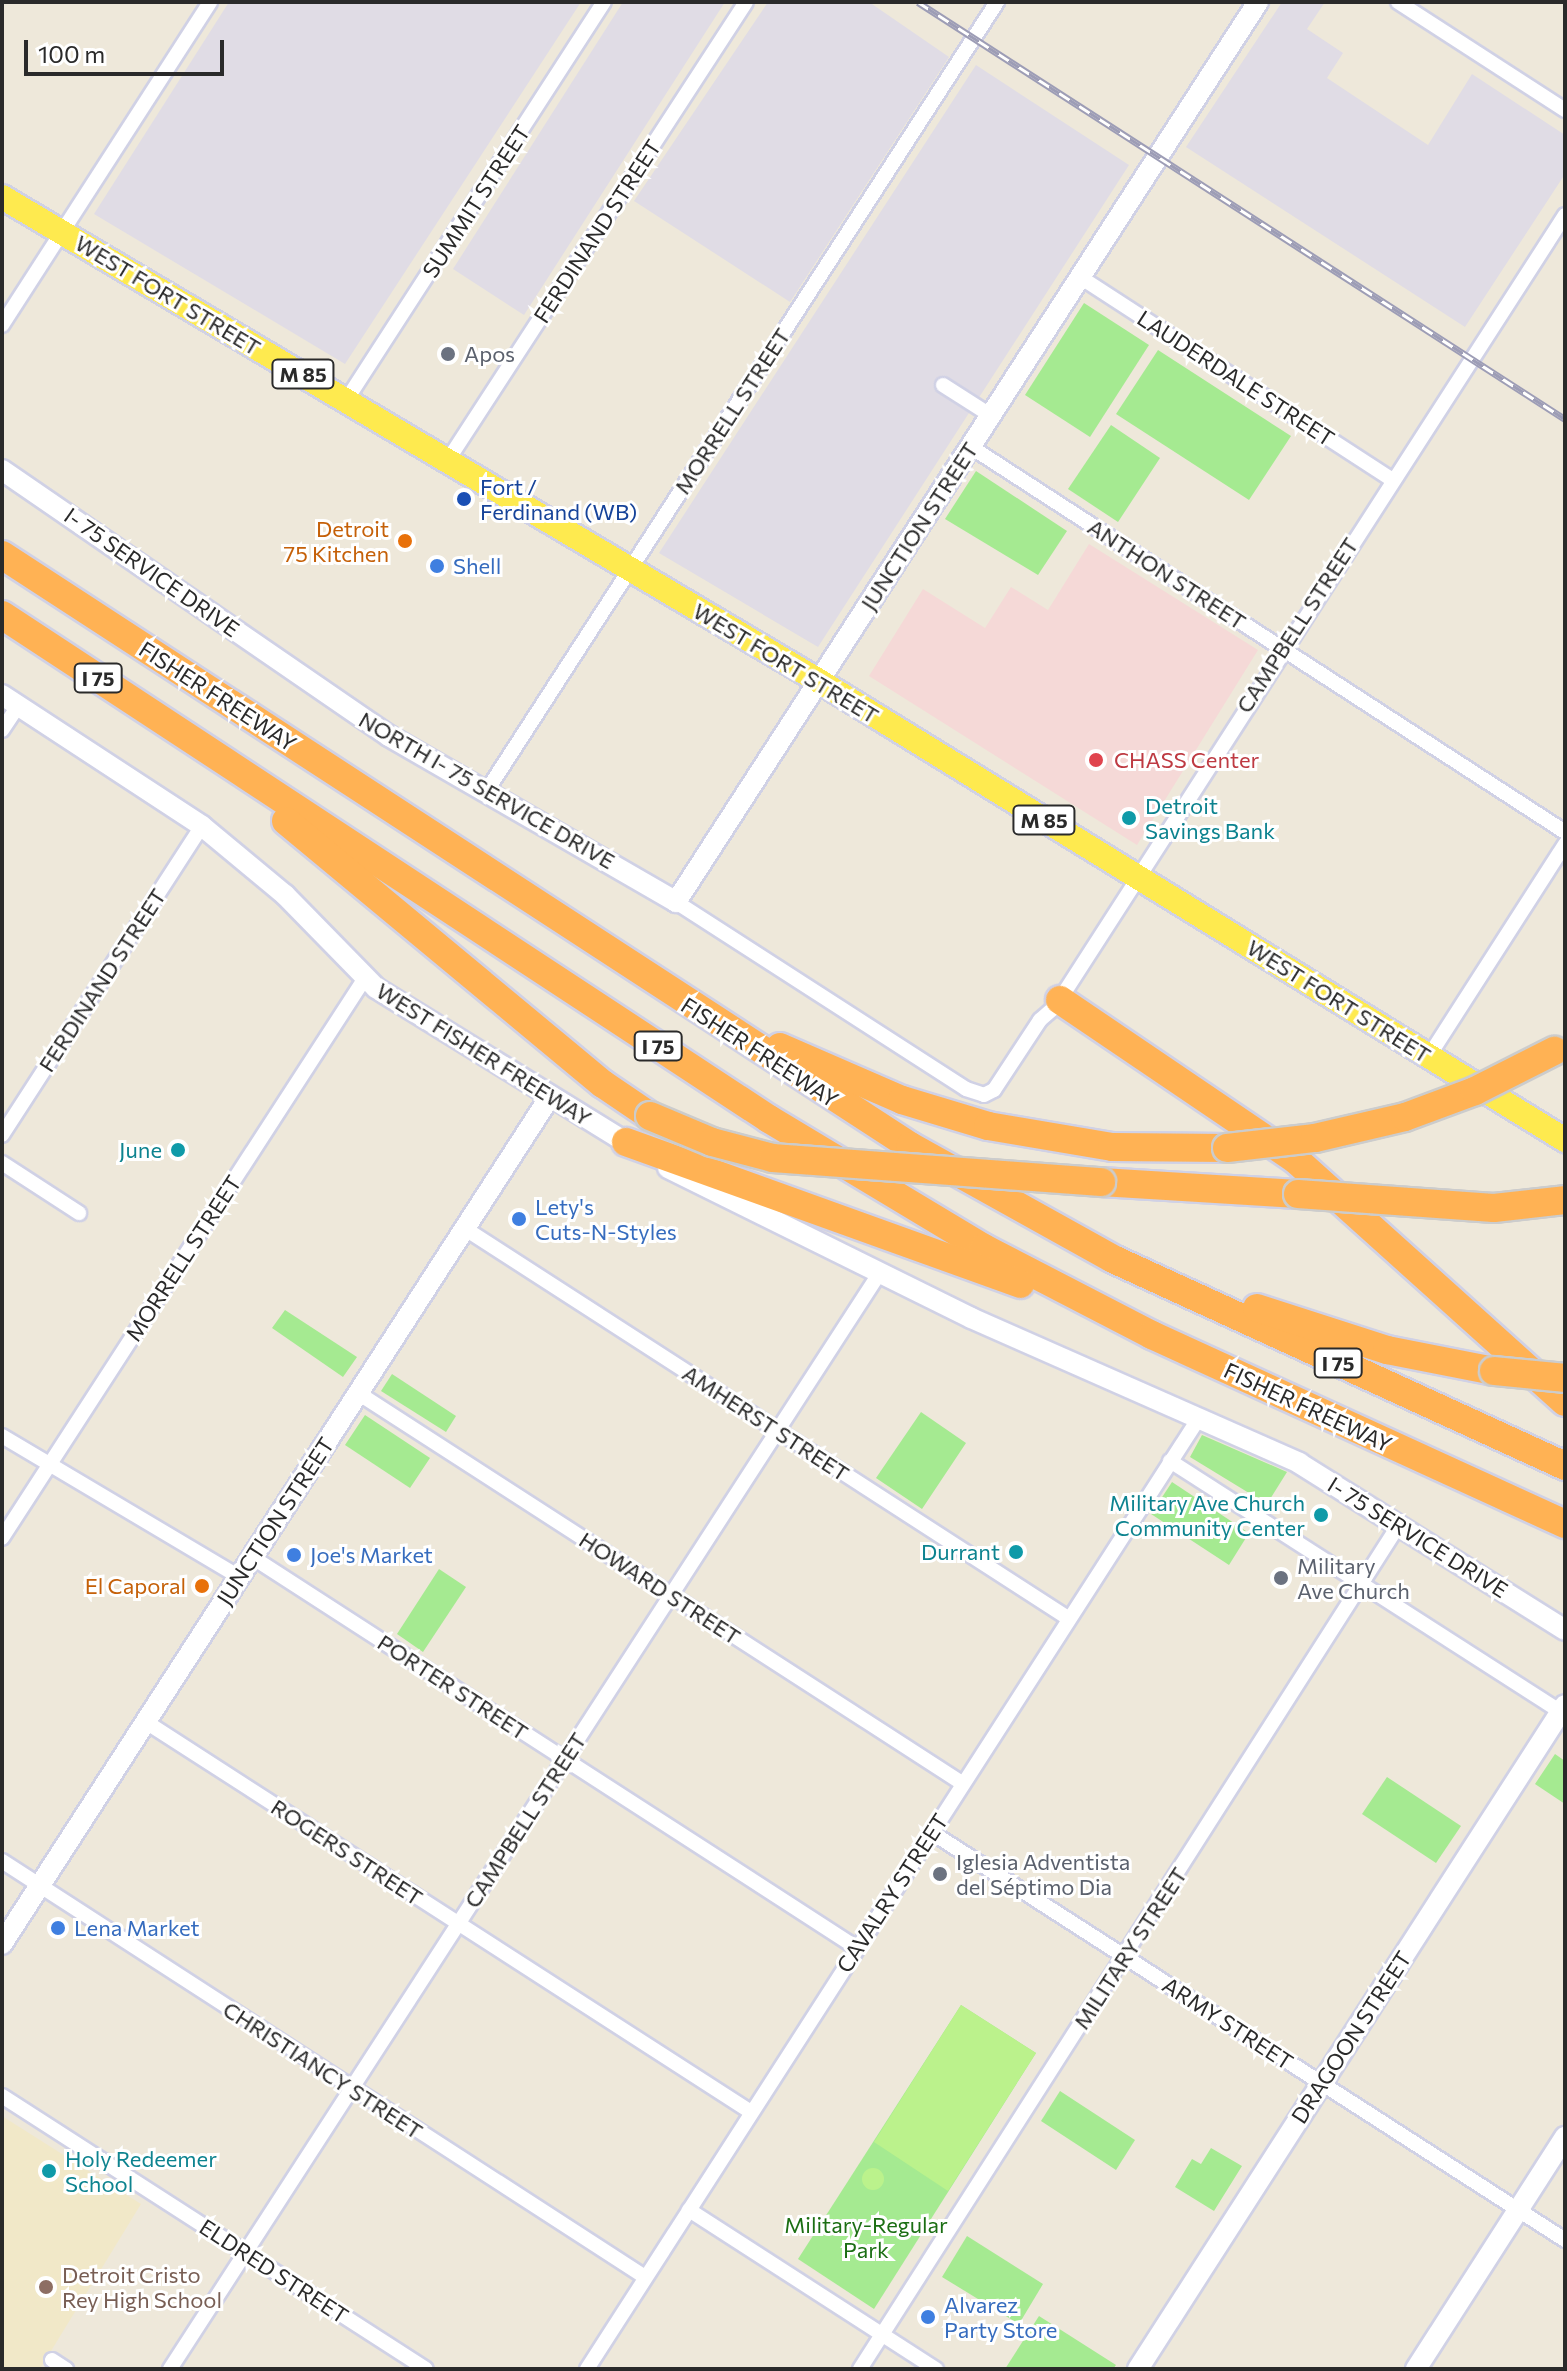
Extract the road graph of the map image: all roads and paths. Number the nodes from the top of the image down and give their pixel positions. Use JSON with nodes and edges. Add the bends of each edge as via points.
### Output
{"nodes":[{"id":1,"x":210,"y":2,"type":"edge"},
{"id":2,"x":604,"y":2,"type":"edge"},
{"id":3,"x":746,"y":2,"type":"edge"},
{"id":4,"x":997,"y":2,"type":"edge"},
{"id":5,"x":1258,"y":2,"type":"edge"},
{"id":6,"x":1398,"y":2,"type":"edge"},
{"id":7,"x":1565,"y":110,"type":"edge"},
{"id":8,"x":2,"y":197,"type":"edge"},
{"id":9,"x":1565,"y":215,"type":"edge"},
{"id":10,"x":61,"y":232,"type":"junction"},
{"id":11,"x":1080,"y":277,"type":"junction"},
{"id":12,"x":2,"y":325,"type":"edge"},
{"id":13,"x":943,"y":385,"type":"dead end"},
{"id":14,"x":347,"y":399,"type":"junction"},
{"id":15,"x":990,"y":415,"type":"junction"},
{"id":16,"x":971,"y":447,"type":"junction"},
{"id":17,"x":448,"y":460,"type":"junction"},
{"id":18,"x":2,"y":470,"type":"edge"},
{"id":19,"x":1391,"y":479,"type":"junction"},
{"id":20,"x":2,"y":555,"type":"edge"},
{"id":21,"x":629,"y":570,"type":"junction"},
{"id":22,"x":2,"y":615,"type":"edge"},
{"id":23,"x":1282,"y":649,"type":"junction"},
{"id":24,"x":299,"y":676,"type":"joint"},
{"id":25,"x":819,"y":681,"type":"junction"},
{"id":26,"x":10,"y":700,"type":"edge"},
{"id":27,"x":2,"y":730,"type":"edge"},
{"id":28,"x":194,"y":742,"type":"junction"},
{"id":29,"x":486,"y":792,"type":"junction"},
{"id":30,"x":202,"y":826,"type":"junction"},
{"id":31,"x":1565,"y":832,"type":"edge"},
{"id":32,"x":1565,"y":844,"type":"edge"},
{"id":33,"x":1137,"y":878,"type":"junction"},
{"id":34,"x":676,"y":902,"type":"junction"},
{"id":35,"x":365,"y":978,"type":"junction"},
{"id":36,"x":659,"y":986,"type":"junction"},
{"id":37,"x":1060,"y":1000,"type":"junction"},
{"id":38,"x":1559,"y":1047,"type":"edge"},
{"id":39,"x":1429,"y":1056,"type":"junction"},
{"id":40,"x":549,"y":1098,"type":"junction"},
{"id":41,"x":2,"y":1135,"type":"edge"},
{"id":42,"x":1565,"y":1140,"type":"edge"},
{"id":43,"x":626,"y":1142,"type":"junction"},
{"id":44,"x":2,"y":1163,"type":"edge"},
{"id":45,"x":1565,"y":1200,"type":"edge"},
{"id":46,"x":79,"y":1213,"type":"dead end"},
{"id":47,"x":464,"y":1228,"type":"junction"},
{"id":48,"x":1113,"y":1259,"type":"junction"},
{"id":49,"x":881,"y":1271,"type":"junction"},
{"id":50,"x":1130,"y":1324,"type":"junction"},
{"id":51,"x":1076,"y":1366,"type":"joint"},
{"id":52,"x":1565,"y":1378,"type":"edge"},
{"id":53,"x":358,"y":1393,"type":"junction"},
{"id":54,"x":1565,"y":1402,"type":"edge"},
{"id":55,"x":1199,"y":1418,"type":"junction"},
{"id":56,"x":776,"y":1430,"type":"junction"},
{"id":57,"x":2,"y":1436,"type":"edge"},
{"id":58,"x":1170,"y":1461,"type":"junction"},
{"id":59,"x":50,"y":1464,"type":"junction"},
{"id":60,"x":1565,"y":1466,"type":"edge"},
{"id":61,"x":1565,"y":1524,"type":"edge"},
{"id":62,"x":1398,"y":1526,"type":"junction"},
{"id":63,"x":2,"y":1538,"type":"edge"},
{"id":64,"x":252,"y":1557,"type":"junction"},
{"id":65,"x":239,"y":1577,"type":"junction"},
{"id":66,"x":1362,"y":1585,"type":"junction"},
{"id":67,"x":671,"y":1595,"type":"junction"},
{"id":68,"x":1068,"y":1618,"type":"junction"},
{"id":69,"x":1565,"y":1630,"type":"edge"},
{"id":70,"x":1563,"y":1711,"type":"edge"},
{"id":71,"x":146,"y":1722,"type":"junction"},
{"id":72,"x":564,"y":1759,"type":"junction"},
{"id":73,"x":962,"y":1783,"type":"junction"},
{"id":74,"x":931,"y":1832,"type":"junction"},
{"id":75,"x":2,"y":1861,"type":"edge"},
{"id":76,"x":40,"y":1886,"type":"junction"},
{"id":77,"x":458,"y":1924,"type":"junction"},
{"id":78,"x":2,"y":1944,"type":"edge"},
{"id":79,"x":857,"y":1948,"type":"junction"},
{"id":80,"x":1124,"y":1956,"type":"junction"},
{"id":81,"x":1321,"y":2083,"type":"junction"},
{"id":82,"x":351,"y":2088,"type":"junction"},
{"id":83,"x":2,"y":2096,"type":"edge"},
{"id":84,"x":751,"y":2112,"type":"junction"},
{"id":85,"x":1565,"y":2137,"type":"edge"},
{"id":86,"x":689,"y":2210,"type":"junction"},
{"id":87,"x":1518,"y":2210,"type":"junction"},
{"id":88,"x":1565,"y":2240,"type":"edge"},
{"id":89,"x":245,"y":2253,"type":"junction"},
{"id":90,"x":645,"y":2277,"type":"junction"},
{"id":91,"x":882,"y":2334,"type":"junction"},
{"id":92,"x":52,"y":2360,"type":"dead end"},
{"id":93,"x":66,"y":2369,"type":"edge"},
{"id":94,"x":170,"y":2369,"type":"edge"},
{"id":95,"x":426,"y":2369,"type":"edge"},
{"id":96,"x":587,"y":2369,"type":"edge"},
{"id":97,"x":860,"y":2369,"type":"edge"},
{"id":98,"x":936,"y":2369,"type":"edge"},
{"id":99,"x":1138,"y":2369,"type":"edge"},
{"id":100,"x":1416,"y":2369,"type":"edge"}],
"edges":[{"from":1,"to":10,"type":"street"},
{"from":2,"to":14,"type":"street","name":"SUMMIT STREET"},
{"from":3,"to":17,"type":"street","name":"FERDINAND STREET"},
{"from":4,"to":21,"type":"street","name":"MORRELL STREET"},
{"from":5,"to":11,"type":"street","name":"JUNCTION STREET"},
{"from":6,"to":7,"type":"street"},
{"from":8,"to":10,"type":"main road","name":"WEST FORT STREET","number":"M 85"},
{"from":9,"to":19,"type":"street","name":"CAMPBELL STREET"},
{"from":10,"to":12,"type":"street"},
{"from":10,"to":14,"type":"main road","name":"WEST FORT STREET","number":"M 85"},
{"from":11,"to":15,"type":"street","name":"JUNCTION STREET"},
{"from":11,"to":19,"type":"street","name":"LAUDERDALE STREET"},
{"from":13,"to":15,"type":"street"},
{"from":14,"to":17,"type":"main road","name":"WEST FORT STREET","number":"M 85"},
{"from":15,"to":16,"type":"street","name":"JUNCTION STREET"},
{"from":16,"to":23,"type":"street","name":"ANTHON STREET"},
{"from":16,"to":25,"type":"street","name":"JUNCTION STREET"},
{"from":17,"to":21,"type":"main road","name":"WEST FORT STREET","number":"M 85"},
{"from":18,"to":24,"type":"street","name":"I- 75 SERVICE DRIVE"},
{"from":19,"to":23,"type":"street","name":"CAMPBELL STREET"},
{"from":20,"to":36,"type":"highway","name":"FISHER FREEWAY","number":"I 75"},
{"from":21,"to":25,"type":"main road","name":"WEST FORT STREET","number":"M 85"},
{"from":21,"to":29,"type":"street","name":"MORRELL STREET"},
{"from":22,"to":28,"type":"highway","name":"FISHER FREEWAY","number":"I 75"},
{"from":23,"to":31,"type":"street","name":"ANTHON STREET"},
{"from":23,"to":33,"type":"street","name":"CAMPBELL STREET"},
{"from":24,"to":29,"type":"street","name":"NORTH I- 75 SERVICE DRIVE"},
{"from":25,"to":33,"type":"main road","name":"WEST FORT STREET","number":"M 85"},
{"from":25,"to":34,"type":"street","name":"JUNCTION STREET"},
{"from":26,"to":27,"type":"street"},
{"from":26,"to":30,"type":"street","name":"WEST FISHER FREEWAY"},
{"from":28,"to":45,"type":"highway","bridge":true,"via":[[603,1084],[650,1116],[712,1142],[773,1158],[1101,1182],[1494,1208]]},
{"from":28,"to":50,"type":"highway","name":"FISHER FREEWAY","number":"I 75","via":[[769,1119],[984,1248]]},
{"from":29,"to":34,"type":"street","name":"NORTH I- 75 SERVICE DRIVE"},
{"from":30,"to":35,"type":"street","name":"WEST FISHER FREEWAY","via":[[285,895]]},
{"from":30,"to":41,"type":"street","name":"FERDINAND STREET"},
{"from":32,"to":39,"type":"street"},
{"from":33,"to":37,"type":"street","name":"CAMPBELL STREET"},
{"from":33,"to":39,"type":"main road","name":"WEST FORT STREET","number":"M 85"},
{"from":34,"to":37,"type":"street","name":"CAMPBELL STREET","via":[[966,1089],[984,1095],[994,1090],[1040,1020]]},
{"from":35,"to":40,"type":"street","name":"WEST FISHER FREEWAY"},
{"from":35,"to":59,"type":"street","name":"MORRELL STREET"},
{"from":36,"to":38,"type":"highway","bridge":true,"via":[[837,1074],[923,1108],[1088,1145],[1227,1148],[1290,1142],[1405,1117],[1475,1091]]},
{"from":36,"to":48,"type":"highway","name":"FISHER FREEWAY","number":"I 75","via":[[910,1146]]},
{"from":37,"to":54,"type":"highway","via":[[1295,1159]]},
{"from":39,"to":42,"type":"main road","name":"WEST FORT STREET","number":"M 85"},
{"from":40,"to":43,"type":"street","name":"WEST FISHER FREEWAY"},
{"from":40,"to":47,"type":"street","name":"JUNCTION STREET"},
{"from":43,"to":49,"type":"street","name":"WEST FISHER FREEWAY","via":[[709,1189]]},
{"from":43,"to":50,"type":"highway"},
{"from":44,"to":46,"type":"street"},
{"from":47,"to":53,"type":"street","name":"JUNCTION STREET"},
{"from":47,"to":56,"type":"street","name":"AMHERST STREET"},
{"from":48,"to":52,"type":"highway","bridge":true,"via":[[1341,1337],[1494,1371]]},
{"from":48,"to":60,"type":"highway","name":"FISHER FREEWAY","number":"I 75"},
{"from":49,"to":51,"type":"street","name":"WEST FISHER FREEWAY"},
{"from":49,"to":56,"type":"street","name":"CAMPBELL STREET"},
{"from":50,"to":61,"type":"highway","name":"FISHER FREEWAY","number":"I 75"},
{"from":51,"to":55,"type":"street","name":"I- 75 SERVICE DRIVE"},
{"from":53,"to":64,"type":"street","name":"JUNCTION STREET"},
{"from":53,"to":67,"type":"street","name":"HOWARD STREET"},
{"from":55,"to":58,"type":"street","name":"CAVALRY STREET"},
{"from":55,"to":62,"type":"street","name":"I- 75 SERVICE DRIVE","via":[[1268,1449]]},
{"from":56,"to":67,"type":"street","name":"CAMPBELL STREET"},
{"from":56,"to":68,"type":"street","name":"AMHERST STREET"},
{"from":57,"to":59,"type":"street"},
{"from":58,"to":66,"type":"street"},
{"from":58,"to":68,"type":"street","name":"CAVALRY STREET"},
{"from":59,"to":63,"type":"street","name":"MORRELL STREET"},
{"from":59,"to":65,"type":"street"},
{"from":62,"to":66,"type":"street","name":"MILITARY STREET"},
{"from":62,"to":69,"type":"street","name":"I- 75 SERVICE DRIVE"},
{"from":64,"to":65,"type":"street","name":"JUNCTION STREET"},
{"from":64,"to":72,"type":"street","name":"PORTER STREET"},
{"from":65,"to":71,"type":"street","name":"JUNCTION STREET"},
{"from":66,"to":70,"type":"street"},
{"from":66,"to":80,"type":"street","name":"MILITARY STREET"},
{"from":67,"to":72,"type":"street","name":"CAMPBELL STREET"},
{"from":67,"to":73,"type":"street","name":"HOWARD STREET"},
{"from":68,"to":73,"type":"street","name":"CAVALRY STREET"},
{"from":70,"to":81,"type":"street","name":"DRAGOON STREET"},
{"from":71,"to":76,"type":"street","name":"JUNCTION STREET"},
{"from":71,"to":77,"type":"street","name":"ROGERS STREET"},
{"from":72,"to":77,"type":"street","name":"CAMPBELL STREET"},
{"from":72,"to":79,"type":"street","name":"PORTER STREET"},
{"from":73,"to":74,"type":"street","name":"CAVALRY STREET"},
{"from":74,"to":79,"type":"street","name":"CAVALRY STREET"},
{"from":74,"to":80,"type":"street","name":"ARMY STREET"},
{"from":75,"to":76,"type":"street","name":"CHRISTIANCY STREET"},
{"from":76,"to":78,"type":"street","name":"JUNCTION STREET"},
{"from":76,"to":82,"type":"street","name":"CHRISTIANCY STREET"},
{"from":77,"to":82,"type":"street","name":"CAMPBELL STREET"},
{"from":77,"to":84,"type":"street","name":"ROGERS STREET"},
{"from":79,"to":84,"type":"street","name":"CAVALRY STREET"},
{"from":80,"to":81,"type":"street","name":"ARMY STREET"},
{"from":80,"to":91,"type":"street","name":"MILITARY STREET"},
{"from":81,"to":87,"type":"street","name":"ARMY STREET"},
{"from":81,"to":99,"type":"street","name":"DRAGOON STREET"},
{"from":82,"to":89,"type":"street","name":"CAMPBELL STREET"},
{"from":82,"to":90,"type":"street","name":"CHRISTIANCY STREET"},
{"from":83,"to":89,"type":"street","name":"ELDRED STREET"},
{"from":84,"to":86,"type":"street","name":"CAVALRY STREET"},
{"from":85,"to":87,"type":"street"},
{"from":86,"to":90,"type":"street","name":"CAVALRY STREET"},
{"from":86,"to":91,"type":"street"},
{"from":87,"to":88,"type":"street","name":"ARMY STREET"},
{"from":87,"to":100,"type":"street"},
{"from":89,"to":94,"type":"street","name":"CAMPBELL STREET"},
{"from":89,"to":95,"type":"street","name":"ELDRED STREET"},
{"from":90,"to":96,"type":"street","name":"CAVALRY STREET"},
{"from":91,"to":97,"type":"street","name":"MILITARY STREET"},
{"from":91,"to":98,"type":"street"},
{"from":92,"to":93,"type":"street"}]}
